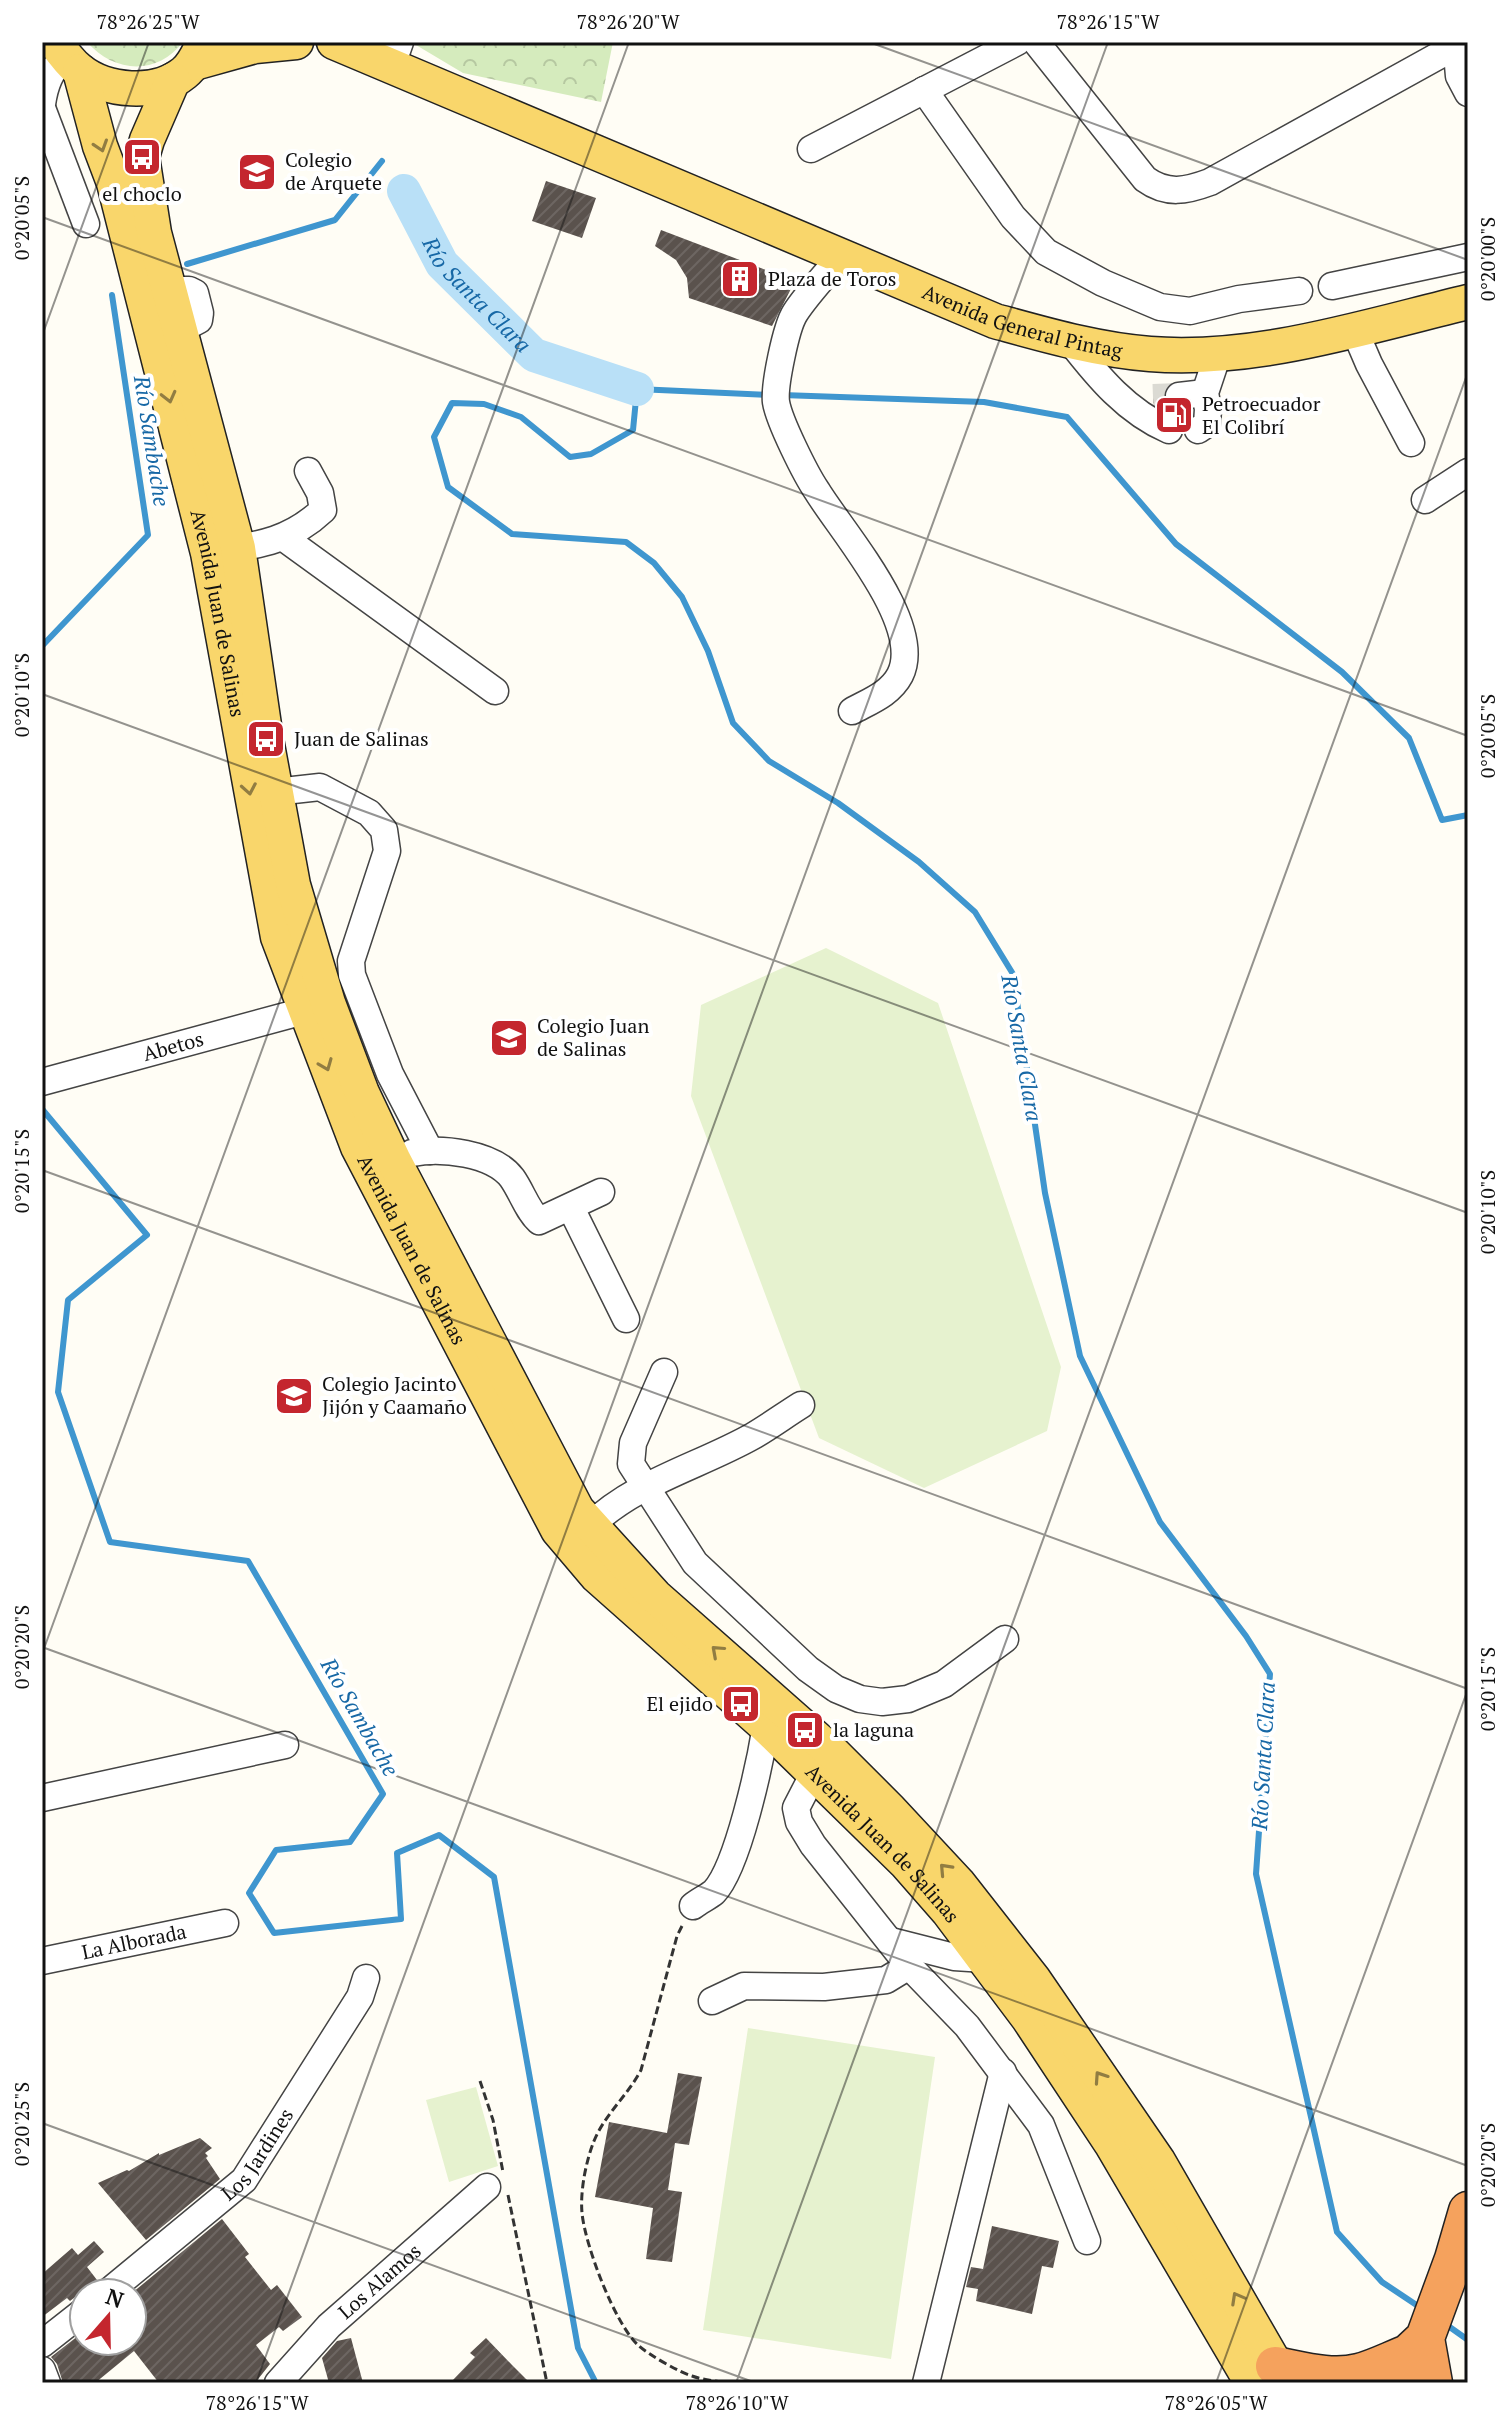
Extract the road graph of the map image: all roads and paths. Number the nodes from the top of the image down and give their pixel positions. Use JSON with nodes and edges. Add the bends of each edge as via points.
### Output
{"nodes":[{"id":1,"x":296,"y":42,"type":"edge"},
{"id":2,"x":334,"y":42,"type":"edge"},
{"id":3,"x":1017,"y":42,"type":"edge"},
{"id":4,"x":1036,"y":42,"type":"edge"},
{"id":5,"x":1456,"y":44,"type":"edge"},
{"id":6,"x":396,"y":54,"type":"edge"},
{"id":7,"x":66,"y":56,"type":"edge"},
{"id":8,"x":190,"y":62,"type":"edge"},
{"id":9,"x":924,"y":90,"type":"junction"},
{"id":10,"x":1468,"y":93,"type":"edge"},
{"id":11,"x":42,"y":106,"type":"edge"},
{"id":12,"x":811,"y":149,"type":"dead end"},
{"id":13,"x":86,"y":224,"type":"dead end"},
{"id":14,"x":841,"y":256,"type":"junction"},
{"id":15,"x":1468,"y":257,"type":"edge"},
{"id":16,"x":1332,"y":286,"type":"dead end"},
{"id":17,"x":1299,"y":291,"type":"dead end"},
{"id":18,"x":1468,"y":302,"type":"edge"},
{"id":19,"x":1354,"y":329,"type":"junction"},
{"id":20,"x":1070,"y":341,"type":"junction"},
{"id":21,"x":1218,"y":354,"type":"junction"},
{"id":22,"x":1205,"y":393,"type":"junction"},
{"id":23,"x":1119,"y":396,"type":"junction"},
{"id":24,"x":1179,"y":396,"type":"tunnel mouth"},
{"id":25,"x":1153,"y":397,"type":"tunnel mouth"},
{"id":26,"x":1169,"y":430,"type":"dead end"},
{"id":27,"x":1198,"y":430,"type":"dead end"},
{"id":28,"x":1411,"y":443,"type":"dead end"},
{"id":29,"x":308,"y":471,"type":"dead end"},
{"id":30,"x":1468,"y":472,"type":"edge"},
{"id":31,"x":1425,"y":500,"type":"dead end"},
{"id":32,"x":284,"y":538,"type":"junction"},
{"id":33,"x":223,"y":551,"type":"junction"},
{"id":34,"x":495,"y":691,"type":"dead end"},
{"id":35,"x":852,"y":711,"type":"dead end"},
{"id":36,"x":275,"y":792,"type":"junction"},
{"id":37,"x":304,"y":1011,"type":"junction"},
{"id":38,"x":42,"y":1082,"type":"edge"},
{"id":39,"x":430,"y":1151,"type":"junction"},
{"id":40,"x":383,"y":1167,"type":"junction"},
{"id":41,"x":601,"y":1192,"type":"dead end"},
{"id":42,"x":571,"y":1208,"type":"junction"},
{"id":43,"x":626,"y":1319,"type":"dead end"},
{"id":44,"x":664,"y":1372,"type":"dead end"},
{"id":45,"x":801,"y":1405,"type":"dead end"},
{"id":46,"x":647,"y":1486,"type":"junction"},
{"id":47,"x":590,"y":1526,"type":"junction"},
{"id":48,"x":1005,"y":1639,"type":"dead end"},
{"id":49,"x":766,"y":1726,"type":"junction"},
{"id":50,"x":285,"y":1745,"type":"dead end"},
{"id":51,"x":824,"y":1764,"type":"junction"},
{"id":52,"x":42,"y":1798,"type":"edge"},
{"id":53,"x":693,"y":1906,"type":"joint"},
{"id":54,"x":225,"y":1923,"type":"dead end"},
{"id":55,"x":891,"y":1941,"type":"junction"},
{"id":56,"x":985,"y":1959,"type":"junction"},
{"id":57,"x":42,"y":1961,"type":"edge"},
{"id":58,"x":909,"y":1966,"type":"junction"},
{"id":59,"x":366,"y":1978,"type":"dead end"},
{"id":60,"x":712,"y":2001,"type":"dead end"},
{"id":61,"x":1003,"y":2072,"type":"junction"},
{"id":62,"x":480,"y":2081,"type":"dead end"},
{"id":63,"x":487,"y":2187,"type":"dead end"},
{"id":64,"x":1468,"y":2211,"type":"edge"},
{"id":65,"x":1087,"y":2241,"type":"dead end"},
{"id":66,"x":127,"y":2277,"type":"edge"},
{"id":67,"x":68,"y":2324,"type":"edge"},
{"id":68,"x":42,"y":2344,"type":"edge"},
{"id":69,"x":1413,"y":2351,"type":"edge"},
{"id":70,"x":42,"y":2370,"type":"edge"},
{"id":71,"x":1271,"y":2377,"type":"edge"},
{"id":72,"x":47,"y":2383,"type":"edge"},
{"id":73,"x":278,"y":2383,"type":"edge"},
{"id":74,"x":547,"y":2383,"type":"edge"},
{"id":75,"x":728,"y":2383,"type":"edge"},
{"id":76,"x":926,"y":2383,"type":"edge"},
{"id":77,"x":1433,"y":2383,"type":"edge"}],
"edges":[{"from":1,"to":8,"type":"main road"},
{"from":2,"to":6,"type":"main road","name":"Avenida General Pintag"},
{"from":3,"to":9,"type":"street"},
{"from":4,"to":5,"type":"street","via":[[1145,179],[1177,191],[1210,182]]},
{"from":5,"to":10,"type":"street","via":[[1459,76]]},
{"from":6,"to":14,"type":"main road","name":"Avenida General Pintag"},
{"from":7,"to":8,"type":"main road","via":[[98,82],[138,89]]},
{"from":7,"to":11,"type":"street","via":[[48,77]]},
{"from":7,"to":33,"type":"main road","name":"Avenida Juan de Salinas","one_way":true,"via":[[114,183]]},
{"from":8,"to":33,"type":"main road","name":"Avenida Juan de Salinas","via":[[142,157]]},
{"from":9,"to":12,"type":"street"},
{"from":9,"to":17,"type":"street","via":[[1013,217],[1046,252],[1103,283],[1160,307],[1190,311]]},
{"from":11,"to":13,"type":"street"},
{"from":14,"to":20,"type":"main road","name":"Avenida General Pintag","via":[[995,321]]},
{"from":14,"to":35,"type":"street","via":[[793,316],[776,388],[816,490],[882,585],[900,628],[901,672],[891,687]]},
{"from":15,"to":16,"type":"street"},
{"from":18,"to":19,"type":"main road","name":"Avenida General Pintag"},
{"from":19,"to":21,"type":"main road","name":"Avenida General Pintag","via":[[1276,348]]},
{"from":19,"to":28,"type":"street"},
{"from":20,"to":21,"type":"main road","name":"Avenida General Pintag","via":[[1153,354]]},
{"from":20,"to":23,"type":"street"},
{"from":21,"to":22,"type":"street"},
{"from":22,"to":24,"type":"street"},
{"from":22,"to":27,"type":"street","via":[[1207,424]]},
{"from":23,"to":25,"type":"street"},
{"from":23,"to":26,"type":"street"},
{"from":29,"to":32,"type":"street","via":[[323,510]]},
{"from":30,"to":31,"type":"street"},
{"from":32,"to":33,"type":"street"},
{"from":32,"to":34,"type":"street"},
{"from":33,"to":36,"type":"main road","name":"Avenida Juan de Salinas"},
{"from":33,"to":37,"type":"main road","name":"Avenida Juan de Salinas","one_way":true,"via":[[278,937]]},
{"from":36,"to":39,"type":"street","via":[[320,787],[369,813],[384,830],[387,851],[351,961],[352,975],[390,1074]]},
{"from":36,"to":40,"type":"main road","name":"Avenida Juan de Salinas","via":[[293,885]]},
{"from":37,"to":38,"type":"street","name":"Abetos"},
{"from":37,"to":40,"type":"main road","name":"Avenida Juan de Salinas","one_way":true,"via":[[358,1147]]},
{"from":39,"to":40,"type":"street"},
{"from":39,"to":42,"type":"street","via":[[460,1152],[506,1172],[539,1221]]},
{"from":40,"to":47,"type":"main road","name":"Avenida Juan de Salinas"},
{"from":40,"to":49,"type":"main road","name":"Avenida Juan de Salinas","via":[[558,1530],[597,1576]]},
{"from":41,"to":42,"type":"street"},
{"from":42,"to":43,"type":"street"},
{"from":44,"to":46,"type":"street","via":[[633,1443],[631,1464]]},
{"from":45,"to":46,"type":"street","via":[[753,1436]]},
{"from":46,"to":47,"type":"street"},
{"from":46,"to":48,"type":"street","via":[[695,1563],[836,1689],[860,1699],[908,1699],[944,1684]]},
{"from":51,"to":47,"type":"main road","name":"Avenida Juan de Salinas","one_way":true},
{"from":49,"to":51,"type":"main road","name":"Avenida Juan de Salinas"},
{"from":49,"to":53,"type":"street","via":[[759,1771],[728,1871],[713,1892]]},
{"from":50,"to":52,"type":"street"},
{"from":51,"to":55,"type":"street","via":[[796,1808],[799,1822]]},
{"from":51,"to":56,"type":"main road","name":"Avenida Juan de Salinas"},
{"from":71,"to":51,"type":"main road","name":"Avenida Juan de Salinas","one_way":true,"via":[[1158,2161],[1034,1980],[958,1883],[890,1810]]},
{"from":53,"to":75,"type":"path","via":[[677,1936],[641,2070],[594,2142],[582,2212],[601,2279],[638,2346],[691,2376]]},
{"from":54,"to":57,"type":"street","name":"La Alborada"},
{"from":55,"to":56,"type":"street"},
{"from":55,"to":58,"type":"street"},
{"from":56,"to":71,"type":"main road","name":"Avenida Juan de Salinas"},
{"from":58,"to":60,"type":"street","via":[[886,1980],[824,1987],[744,1986]]},
{"from":58,"to":61,"type":"street"},
{"from":59,"to":66,"type":"street","name":"Los Jardines","via":[[360,1997],[237,2189]]},
{"from":61,"to":65,"type":"street","via":[[1041,2125]]},
{"from":61,"to":76,"type":"street"},
{"from":62,"to":74,"type":"path","via":[[493,2120]]},
{"from":63,"to":73,"type":"street","name":"Los Alamos","via":[[329,2326]]},
{"from":64,"to":69,"type":"highway","via":[[1454,2259]]},
{"from":67,"to":68,"type":"street"},
{"from":69,"to":71,"type":"highway","via":[[1343,2376]]},
{"from":69,"to":77,"type":"highway"},
{"from":70,"to":72,"type":"street"}]}
